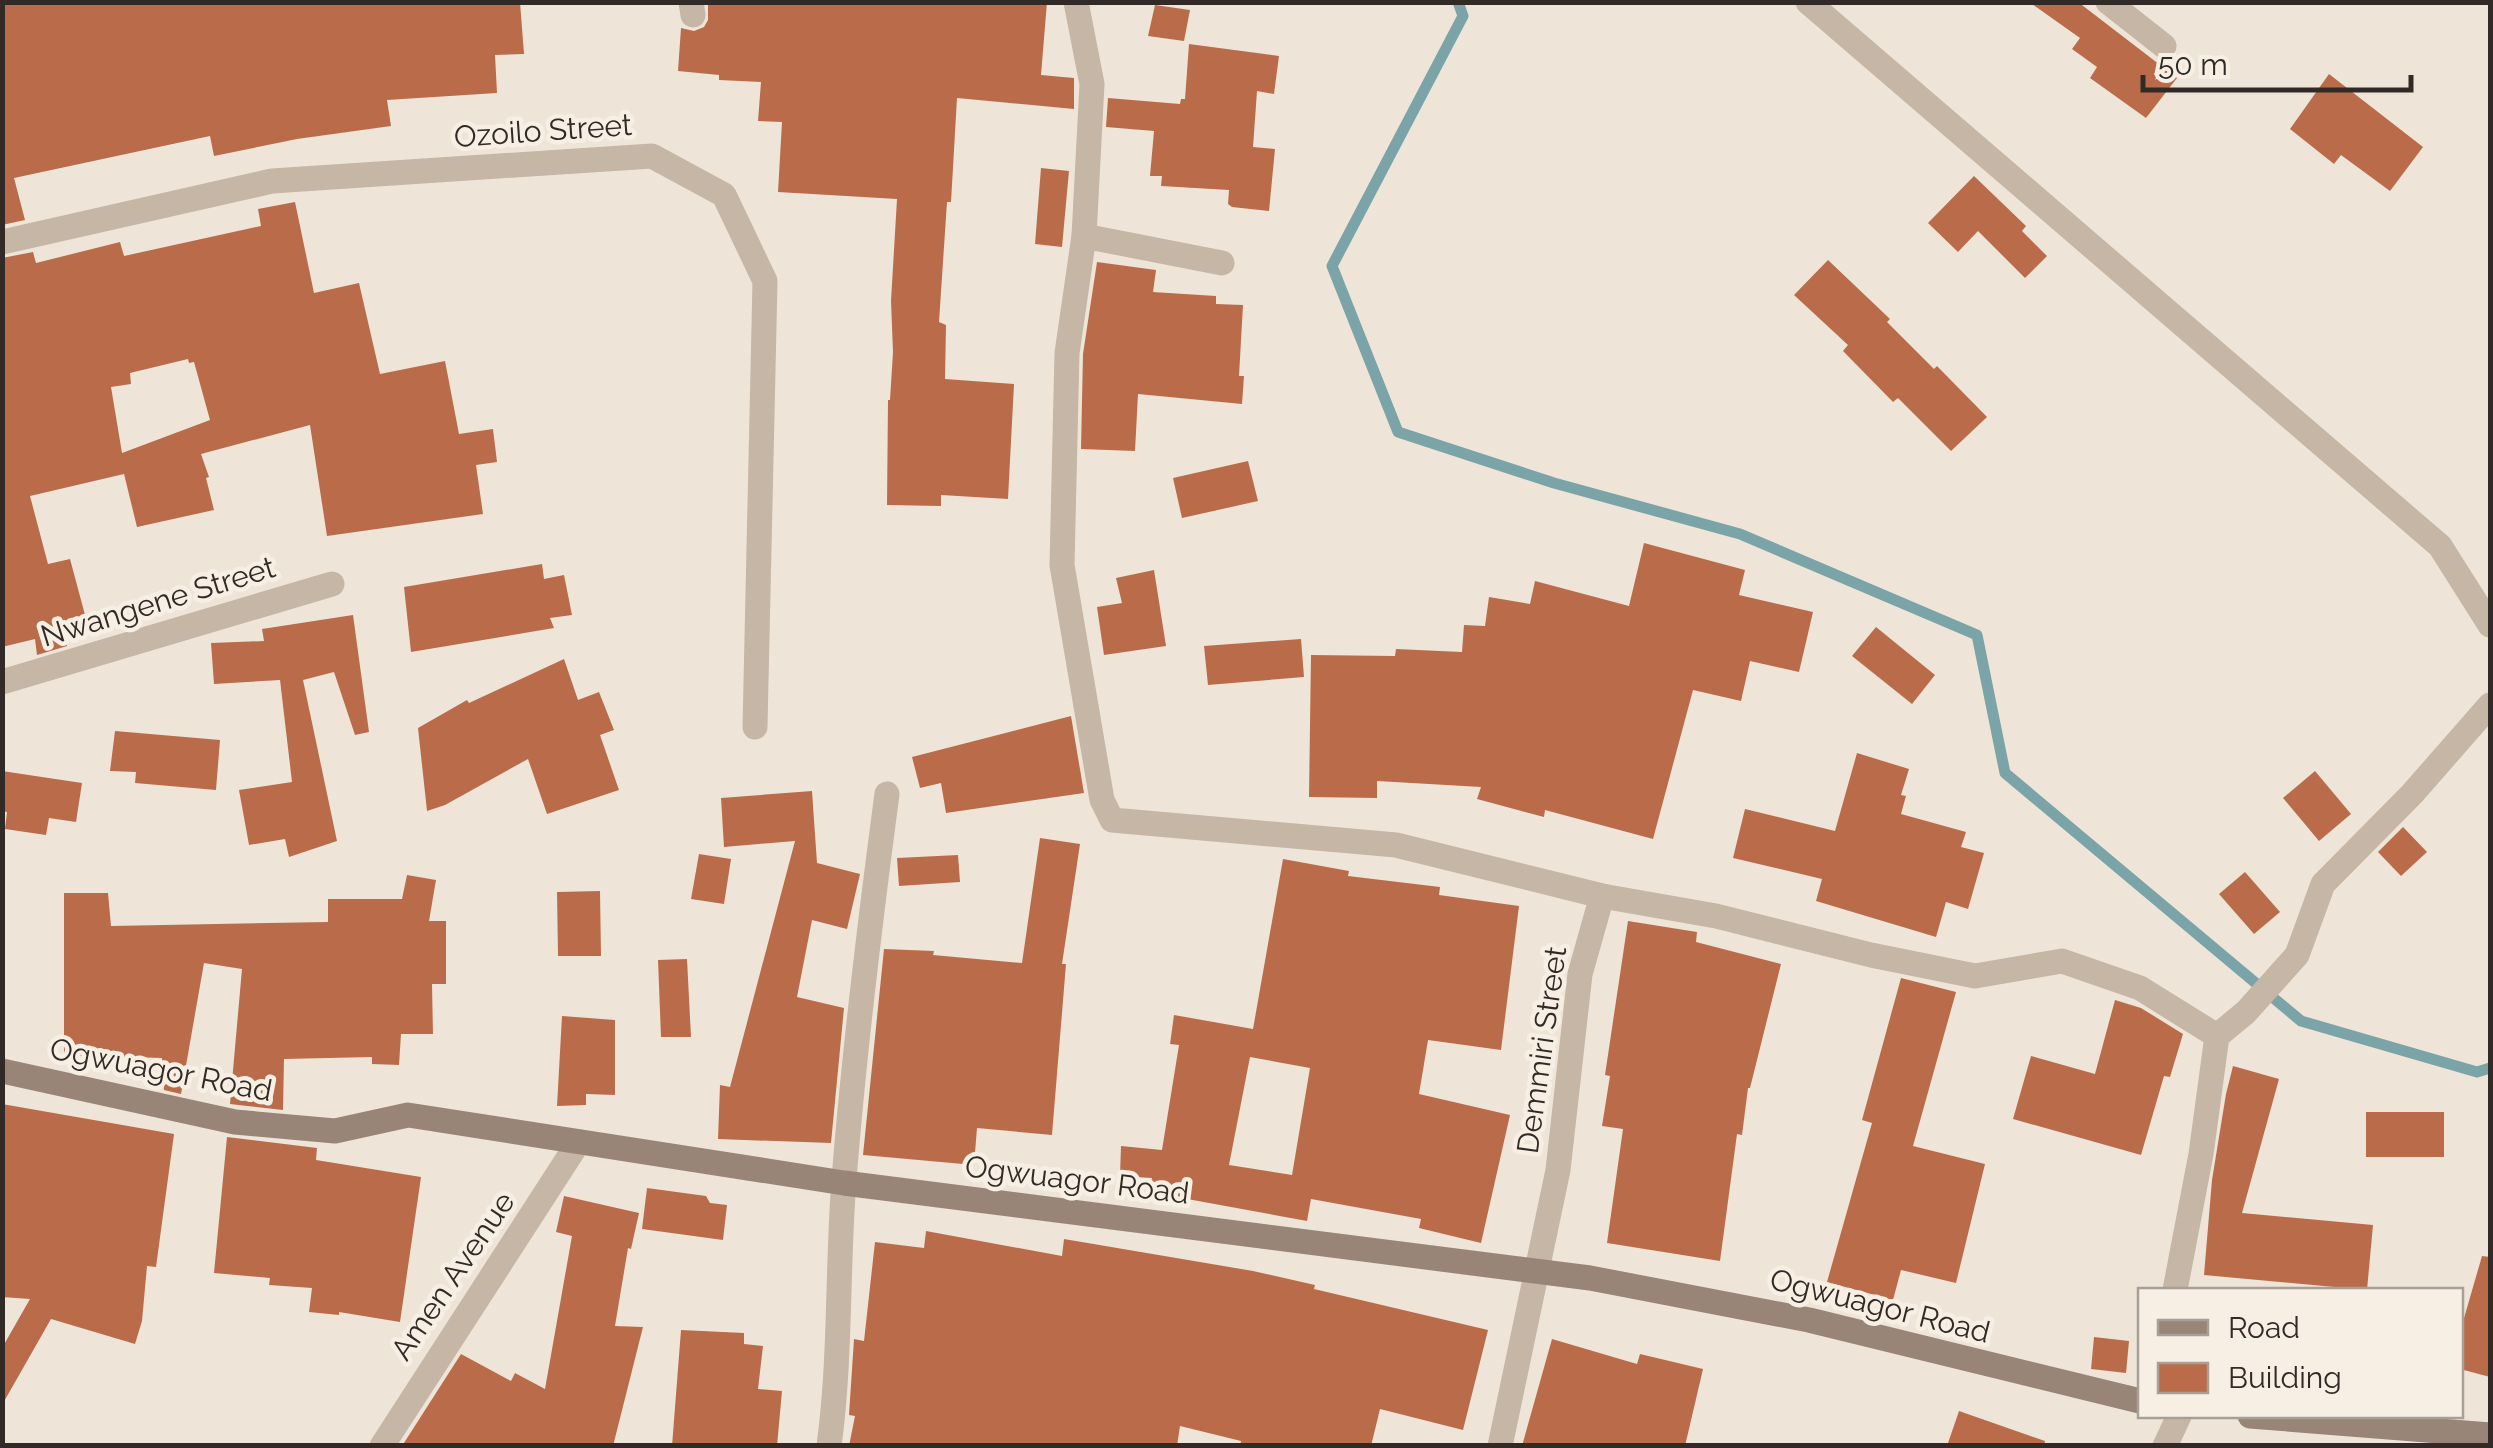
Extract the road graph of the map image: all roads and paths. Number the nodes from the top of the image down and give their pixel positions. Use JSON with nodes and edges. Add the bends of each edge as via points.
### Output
{"nodes":[{"id":1,"x":1076,"y":2,"type":"edge"},
{"id":2,"x":1808,"y":2,"type":"edge"},
{"id":3,"x":2108,"y":2,"type":"edge"},
{"id":4,"x":2164,"y":46,"type":"dead end"},
{"id":5,"x":1084,"y":236,"type":"junction"},
{"id":6,"x":2,"y":242,"type":"edge"},
{"id":7,"x":1222,"y":263,"type":"dead end"},
{"id":8,"x":332,"y":584,"type":"dead end"},
{"id":9,"x":2490,"y":625,"type":"edge"},
{"id":10,"x":2,"y":682,"type":"edge"},
{"id":11,"x":2490,"y":705,"type":"edge"},
{"id":12,"x":755,"y":727,"type":"dead end"},
{"id":13,"x":887,"y":794,"type":"dead end"},
{"id":14,"x":1602,"y":896,"type":"junction"},
{"id":15,"x":2217,"y":1036,"type":"junction"},
{"id":16,"x":2,"y":1071,"type":"edge"},
{"id":17,"x":578,"y":1143,"type":"junction"},
{"id":18,"x":844,"y":1183,"type":"junction"},
{"id":19,"x":1536,"y":1270,"type":"junction"},
{"id":20,"x":2175,"y":1288,"type":"edge"},
{"id":21,"x":2138,"y":1401,"type":"edge"},
{"id":22,"x":2179,"y":1418,"type":"edge"},
{"id":23,"x":2275,"y":1418,"type":"edge"},
{"id":24,"x":2490,"y":1435,"type":"edge"},
{"id":25,"x":385,"y":1444,"type":"edge"},
{"id":26,"x":829,"y":1446,"type":"edge"},
{"id":27,"x":1500,"y":1446,"type":"edge"},
{"id":28,"x":2165,"y":1446,"type":"edge"}],
"edges":[{"from":1,"to":5,"type":"street","via":[[1092,84]]},
{"from":2,"to":9,"type":"street","via":[[2440,546]]},
{"from":3,"to":4,"type":"street"},
{"from":5,"to":7,"type":"street"},
{"from":5,"to":14,"type":"street","via":[[1067,353],[1062,565],[1102,800],[1112,820],[1396,845]]},
{"from":6,"to":12,"type":"street","name":"Ozoilo Street","via":[[272,180],[652,156],[724,195],[765,280]]},
{"from":8,"to":10,"type":"street","name":"Nwangene Street"},
{"from":11,"to":15,"type":"street","via":[[2323,884],[2298,954]]},
{"from":13,"to":18,"type":"street"},
{"from":14,"to":15,"type":"street","via":[[1975,976],[2062,961],[2140,988]]},
{"from":14,"to":19,"type":"street","name":"Demmiri Street","via":[[1580,974],[1558,1170]]},
{"from":15,"to":20,"type":"street"},
{"from":16,"to":17,"type":"street","name":"Ogwuagor Road","via":[[235,1122],[335,1131],[408,1115]]},
{"from":17,"to":18,"type":"street","name":"Ogwuagor Road"},
{"from":17,"to":25,"type":"street","name":"Amen Avenue"},
{"from":18,"to":19,"type":"street","name":"Ogwuagor Road"},
{"from":18,"to":26,"type":"street","via":[[838,1378]]},
{"from":19,"to":21,"type":"street","name":"Ogwuagor Road","via":[[1718,1300]]},
{"from":19,"to":27,"type":"street","name":"Demmiri Street"},
{"from":22,"to":28,"type":"street"},
{"from":23,"to":24,"type":"street"}]}
